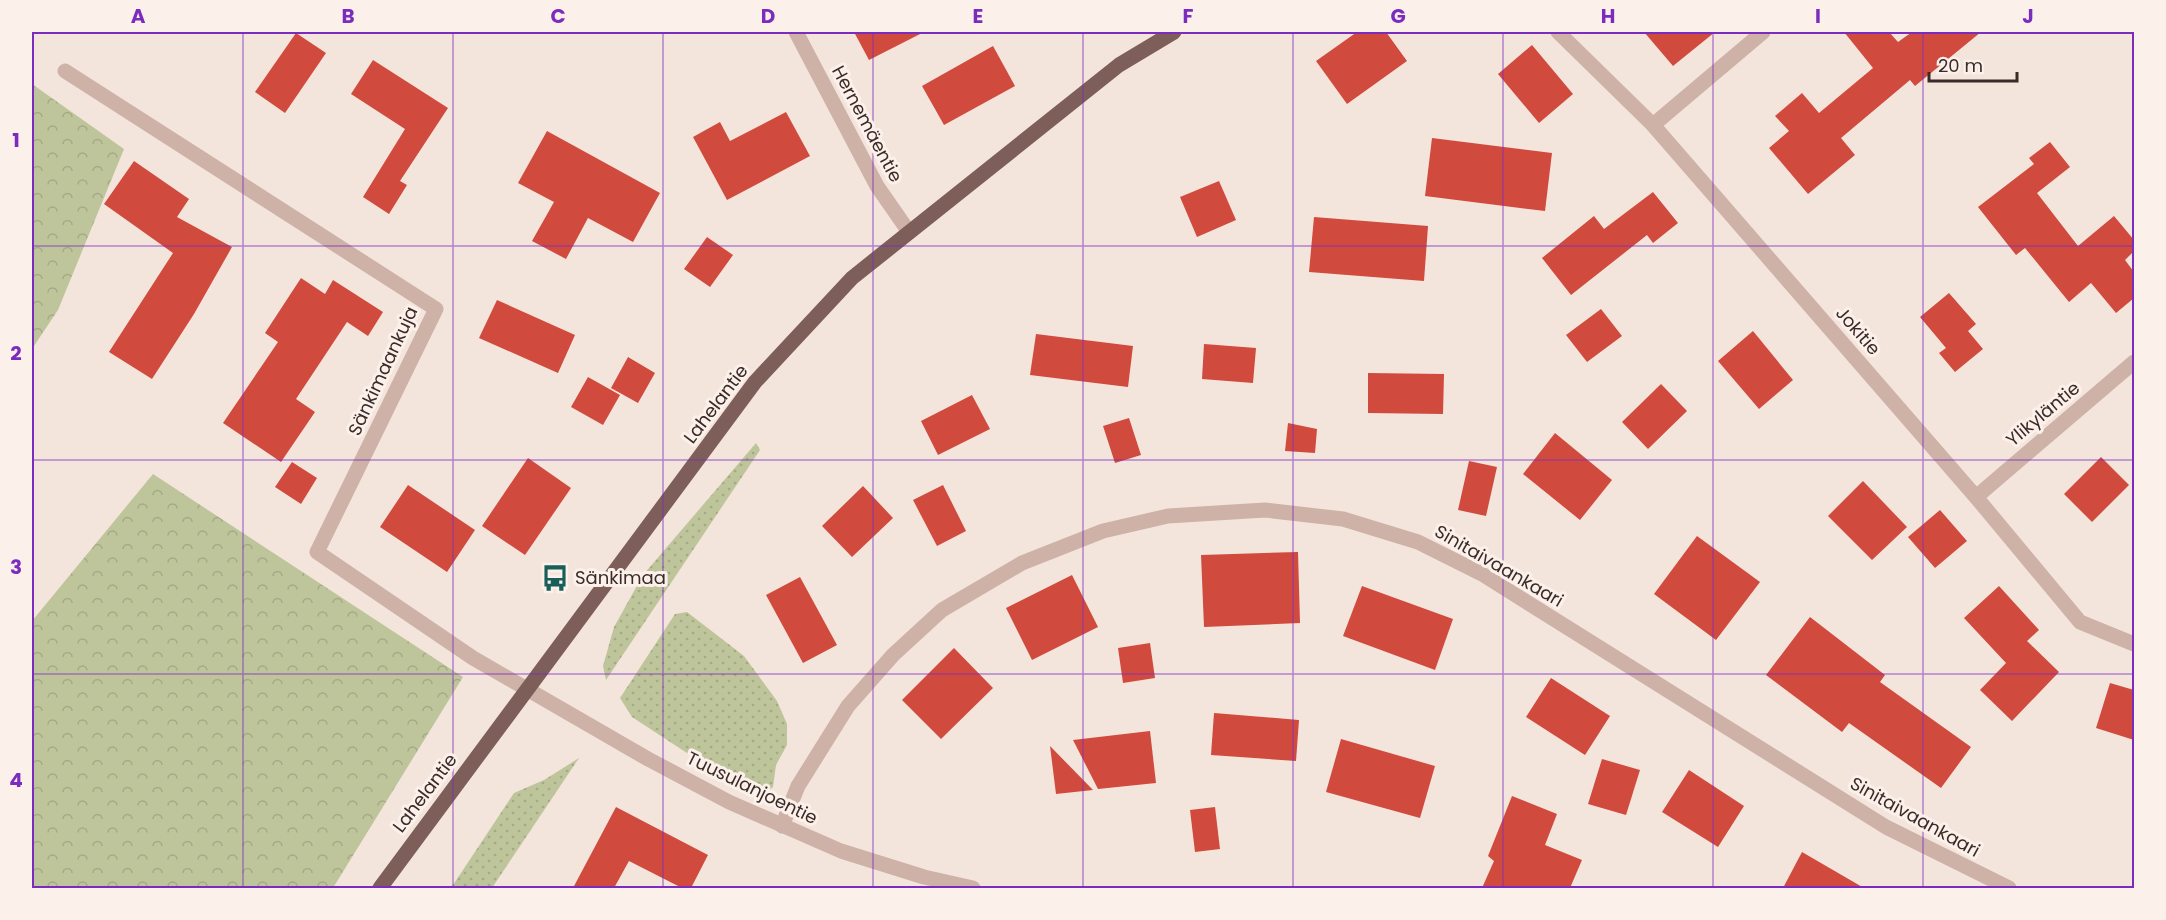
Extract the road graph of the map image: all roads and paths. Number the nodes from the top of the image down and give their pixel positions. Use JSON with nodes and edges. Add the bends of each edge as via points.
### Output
{"nodes":[{"id":1,"x":796,"y":32,"type":"edge"},
{"id":2,"x":1174,"y":32,"type":"edge"},
{"id":3,"x":1558,"y":32,"type":"edge"},
{"id":4,"x":1763,"y":32,"type":"edge"},
{"id":5,"x":65,"y":71,"type":"dead end"},
{"id":6,"x":1653,"y":125,"type":"junction"},
{"id":7,"x":909,"y":232,"type":"junction"},
{"id":8,"x":2134,"y":362,"type":"edge"},
{"id":9,"x":1976,"y":497,"type":"junction"},
{"id":10,"x":2134,"y":644,"type":"edge"},
{"id":11,"x":530,"y":689,"type":"junction"},
{"id":12,"x":782,"y":826,"type":"junction"},
{"id":13,"x":380,"y":888,"type":"edge"},
{"id":14,"x":973,"y":888,"type":"edge"},
{"id":15,"x":2009,"y":888,"type":"edge"}],
"edges":[{"from":1,"to":7,"type":"street","name":"Hernemäentie","via":[[877,186]]},
{"from":2,"to":7,"type":"main road","name":"Lahelantie","via":[[1119,65]]},
{"from":3,"to":6,"type":"street","name":"Jokitie"},
{"from":4,"to":6,"type":"street"},
{"from":5,"to":11,"type":"street","name":"Sänkimaankuja","via":[[436,309],[317,552],[473,657]]},
{"from":6,"to":9,"type":"street","name":"Jokitie"},
{"from":7,"to":11,"type":"main road","name":"Lahelantie","via":[[852,278],[755,382]]},
{"from":8,"to":9,"type":"street","name":"Ylikyläntie"},
{"from":9,"to":10,"type":"street","name":"Jokitie","via":[[2080,622]]},
{"from":11,"to":12,"type":"street","name":"Tuusulanjoentie","via":[[648,759]]},
{"from":11,"to":13,"type":"main road","name":"Lahelantie"},
{"from":12,"to":14,"type":"street","name":"Tuusulanjoentie","via":[[841,851]]},
{"from":12,"to":15,"type":"street","name":"Sinitaivaankaari","via":[[798,786],[848,706],[893,655],[942,610],[1022,563],[1103,531],[1168,516],[1265,510],[1343,519],[1418,542],[1482,574],[1886,827]]}]}
